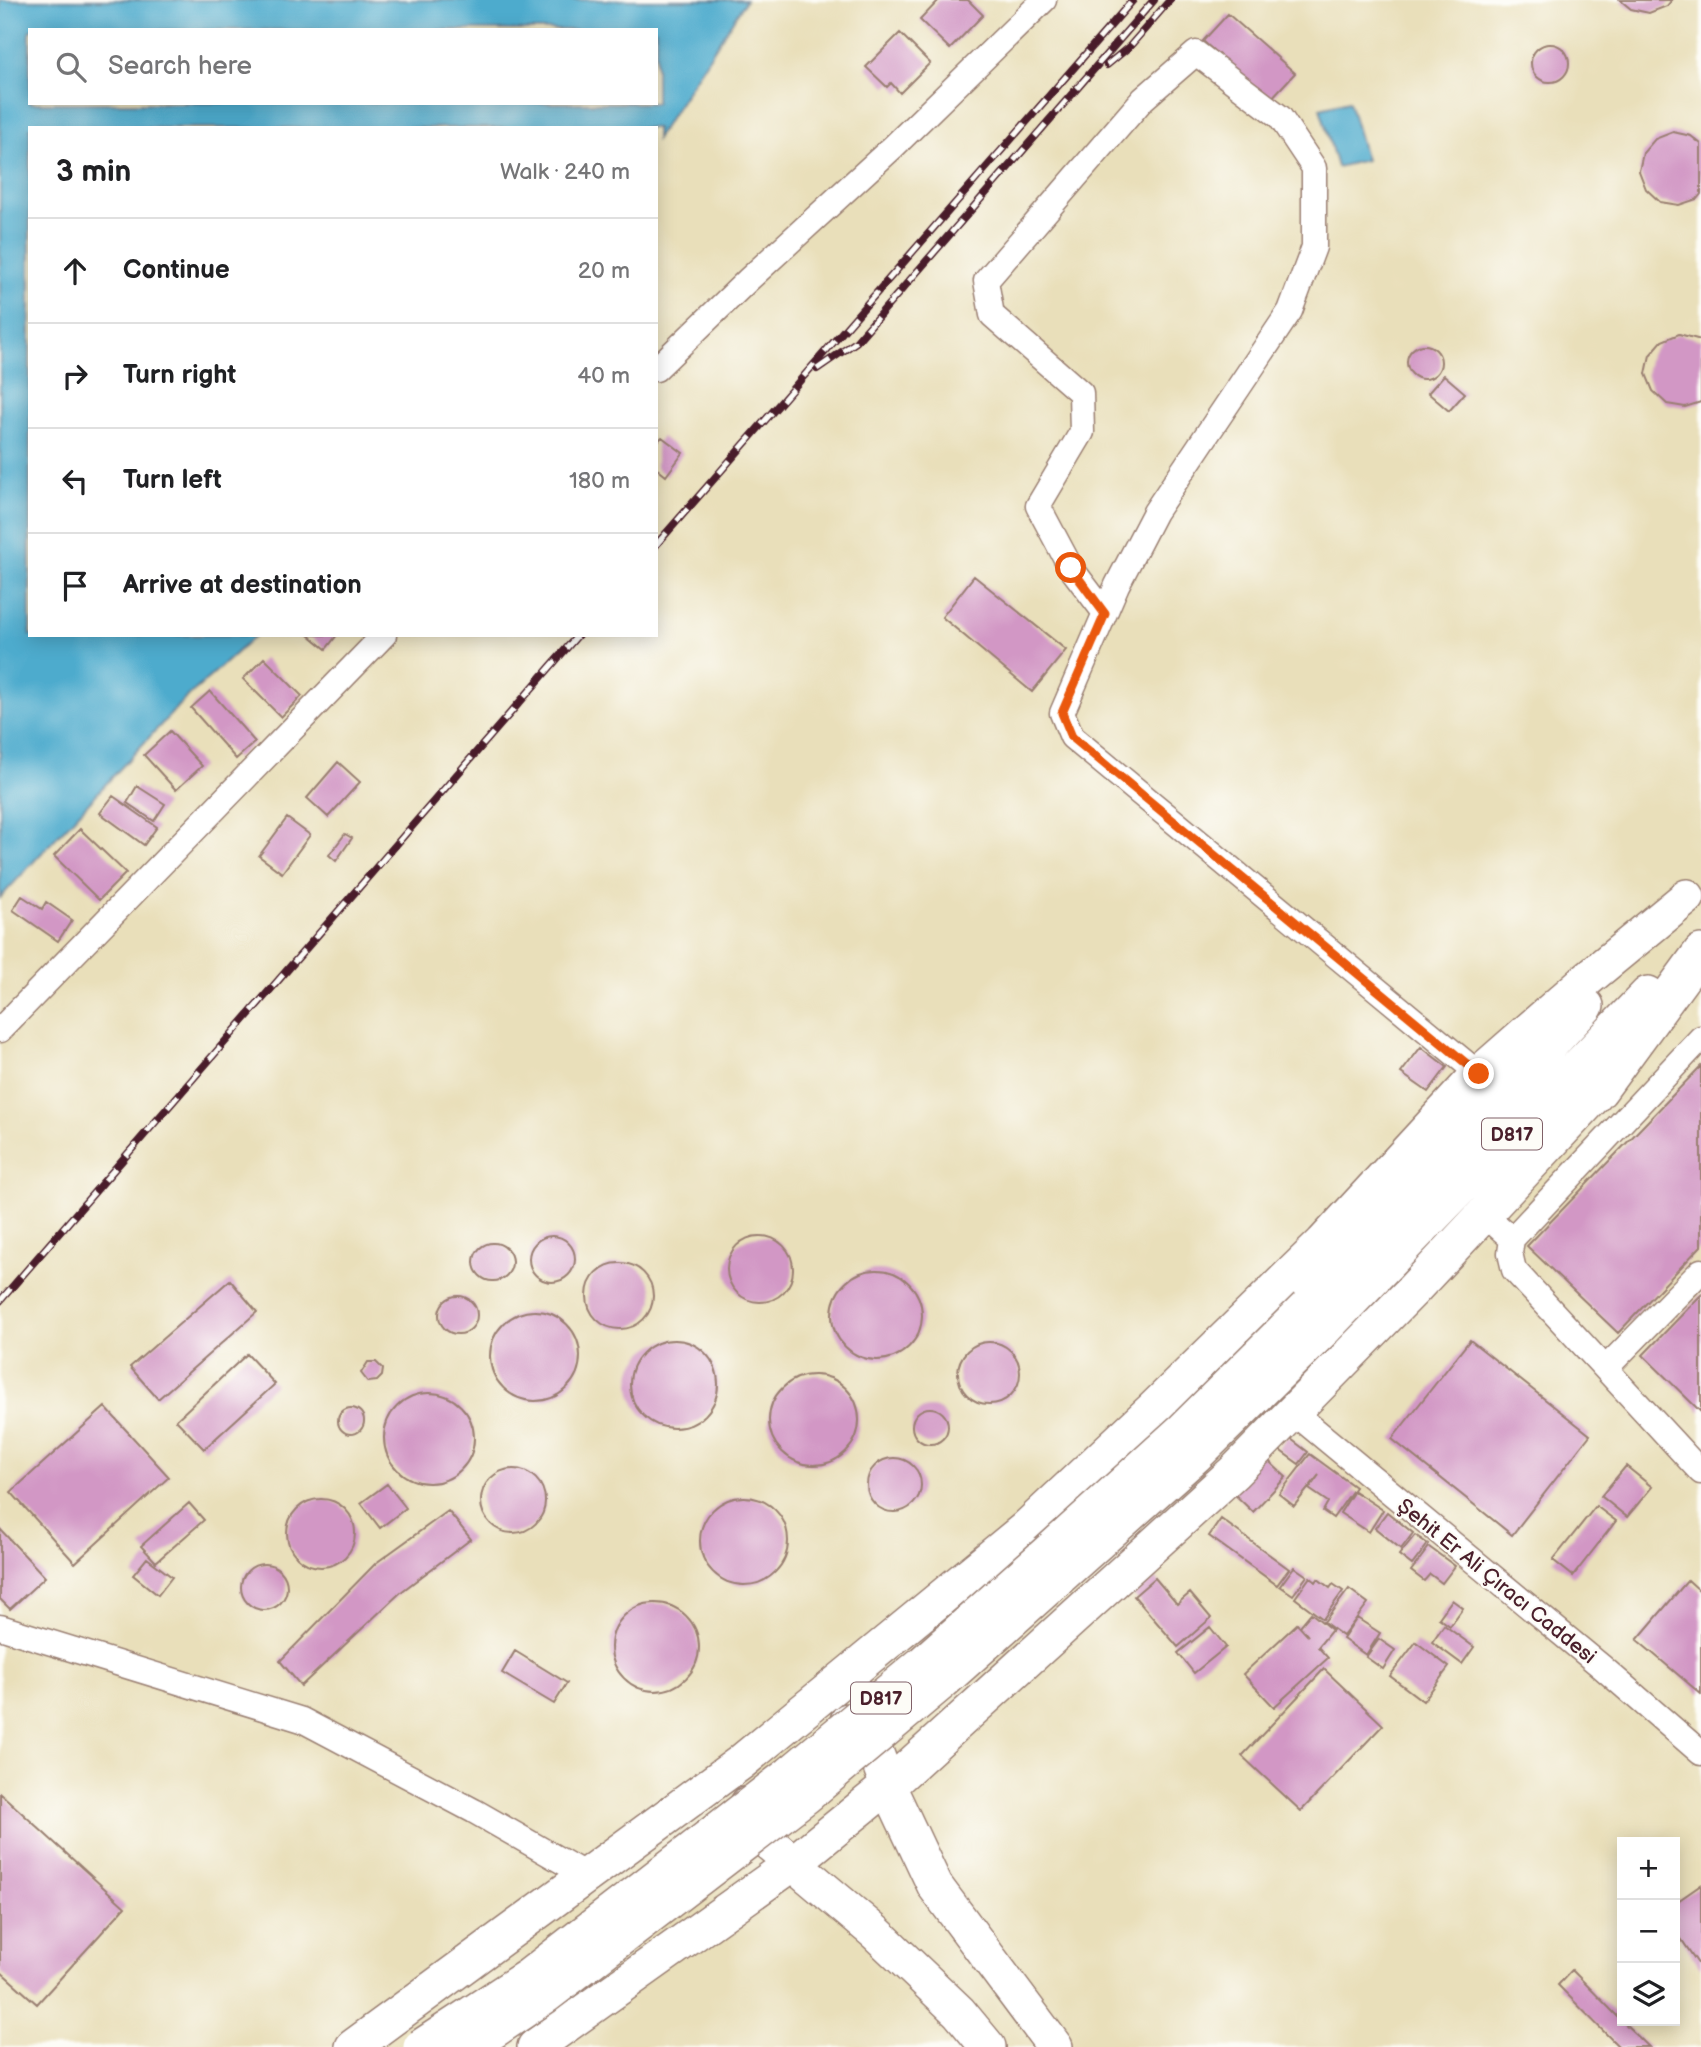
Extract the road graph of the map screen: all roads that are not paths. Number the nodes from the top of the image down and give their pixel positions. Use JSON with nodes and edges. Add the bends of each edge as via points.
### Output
{"nodes":[{"id":1,"x":1044,"y":0,"type":"edge"},
{"id":2,"x":658,"y":367,"type":"edge"},
{"id":3,"x":1105,"y":614,"type":"junction"},
{"id":4,"x":382,"y":637,"type":"edge"},
{"id":5,"x":1694,"y":890,"type":"edge"},
{"id":6,"x":1701,"y":940,"type":"edge"},
{"id":7,"x":1701,"y":951,"type":"edge"},
{"id":8,"x":0,"y":1030,"type":"edge"},
{"id":9,"x":1701,"y":1038,"type":"edge"},
{"id":10,"x":1479,"y":1074,"type":"junction"},
{"id":11,"x":1485,"y":1214,"type":"junction"},
{"id":12,"x":1512,"y":1239,"type":"junction"},
{"id":13,"x":1701,"y":1271,"type":"edge"},
{"id":14,"x":1315,"y":1318,"type":"junction"},
{"id":15,"x":1606,"y":1368,"type":"junction"},
{"id":16,"x":1292,"y":1411,"type":"junction"},
{"id":17,"x":1701,"y":1472,"type":"edge"},
{"id":18,"x":0,"y":1627,"type":"edge"},
{"id":19,"x":820,"y":1698,"type":"junction"},
{"id":20,"x":1701,"y":1753,"type":"edge"},
{"id":21,"x":740,"y":1763,"type":"junction"},
{"id":22,"x":888,"y":1786,"type":"junction"},
{"id":23,"x":792,"y":1864,"type":"junction"},
{"id":24,"x":586,"y":1875,"type":"junction"},
{"id":25,"x":354,"y":2047,"type":"edge"},
{"id":26,"x":421,"y":2047,"type":"edge"},
{"id":27,"x":468,"y":2047,"type":"edge"},
{"id":28,"x":535,"y":2047,"type":"edge"},
{"id":29,"x":988,"y":2047,"type":"edge"},
{"id":30,"x":1055,"y":2047,"type":"edge"}],
"edges":[{"from":1,"to":2,"type":"street"},
{"from":3,"to":3,"type":"street","via":[[1155,512],[1290,311],[1314,247],[1314,168],[1280,117],[1196,53],[1143,99],[986,281],[992,315],[1081,393],[1082,432],[1038,506],[1071,568]]},
{"from":3,"to":10,"type":"street","via":[[1062,713],[1072,737]]},
{"from":4,"to":8,"type":"street"},
{"from":5,"to":10,"type":"highway"},
{"from":5,"to":14,"type":"highway","number":"D817"},
{"from":6,"to":14,"type":"highway","number":"D817"},
{"from":7,"to":11,"type":"highway","via":[[1600,1090]]},
{"from":9,"to":12,"type":"street"},
{"from":10,"to":19,"type":"highway","via":[[1322,1244],[1154,1408],[1025,1529]]},
{"from":11,"to":12,"type":"street"},
{"from":11,"to":16,"type":"highway"},
{"from":12,"to":15,"type":"street","via":[[1514,1270]]},
{"from":13,"to":15,"type":"street"},
{"from":14,"to":26,"type":"highway","number":"D817","bridge":true,"via":[[922,1664],[790,1774],[528,1976]]},
{"from":14,"to":27,"type":"highway","number":"D817","bridge":true,"via":[[1195,1456],[942,1682],[806,1796],[545,1996]]},
{"from":15,"to":17,"type":"street"},
{"from":16,"to":20,"type":"street","name":"Şehit Er Ali Çıracı Caddesi"},
{"from":16,"to":22,"type":"highway","via":[[1234,1472]]},
{"from":18,"to":24,"type":"street","via":[[302,1720]]},
{"from":19,"to":21,"type":"highway"},
{"from":19,"to":22,"type":"highway","via":[[846,1718],[877,1756]]},
{"from":21,"to":23,"type":"highway","via":[[745,1798],[768,1842]]},
{"from":21,"to":24,"type":"highway"},
{"from":22,"to":23,"type":"highway"},
{"from":22,"to":30,"type":"highway","via":[[935,1886]]},
{"from":23,"to":28,"type":"highway"},
{"from":23,"to":29,"type":"highway","via":[[876,1933],[960,2012]]},
{"from":24,"to":25,"type":"highway"}]}
